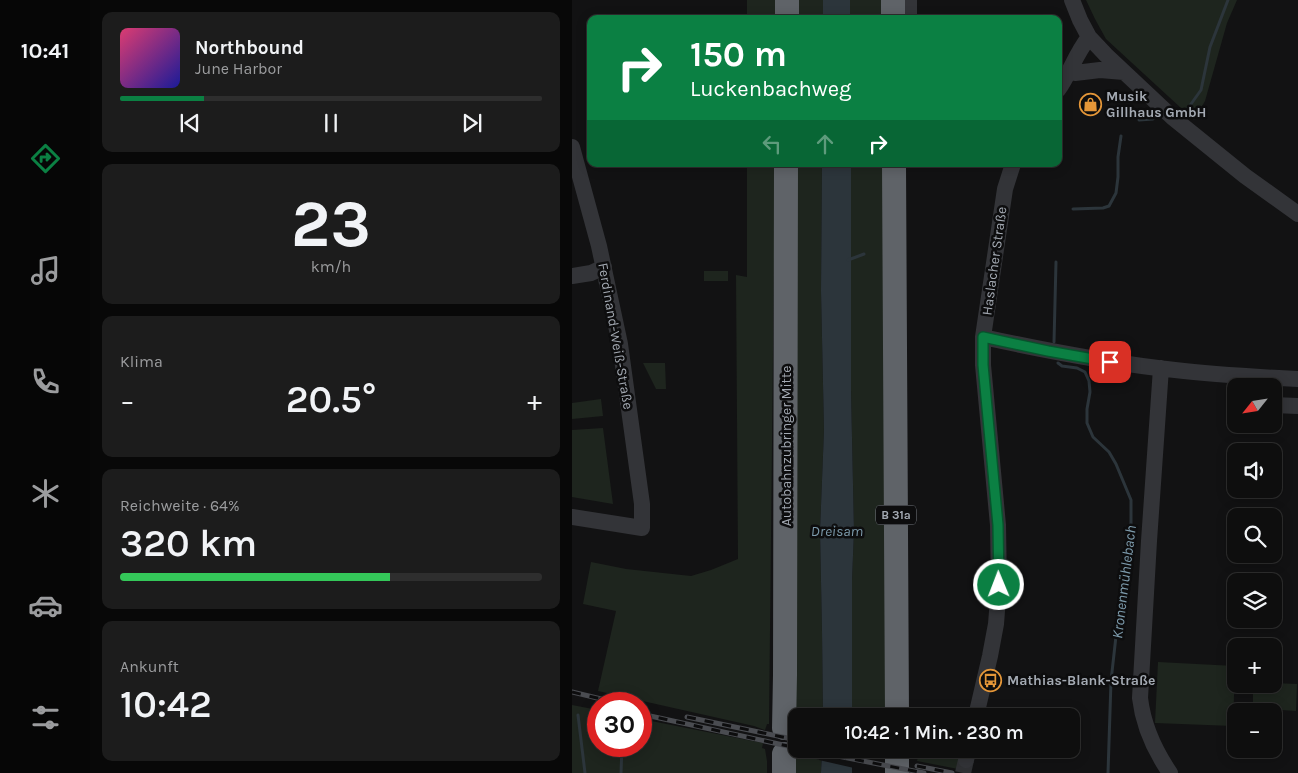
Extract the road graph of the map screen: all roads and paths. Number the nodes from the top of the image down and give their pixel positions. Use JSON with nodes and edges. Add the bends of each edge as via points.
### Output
{"nodes":[{"id":1,"x":787,"y":0,"type":"edge"},
{"id":2,"x":894,"y":0,"type":"edge"},
{"id":3,"x":909,"y":0,"type":"edge"},
{"id":4,"x":1072,"y":0,"type":"edge"},
{"id":5,"x":786,"y":15,"type":"edge"},
{"id":6,"x":894,"y":15,"type":"edge"},
{"id":7,"x":909,"y":15,"type":"edge"},
{"id":8,"x":1094,"y":42,"type":"junction"},
{"id":9,"x":1124,"y":72,"type":"junction"},
{"id":10,"x":1066,"y":81,"type":"edge"},
{"id":11,"x":572,"y":147,"type":"edge"},
{"id":12,"x":786,"y":167,"type":"edge"},
{"id":13,"x":894,"y":167,"type":"edge"},
{"id":14,"x":1012,"y":167,"type":"edge"},
{"id":15,"x":1298,"y":214,"type":"edge"},
{"id":16,"x":604,"y":268,"type":"junction"},
{"id":17,"x":572,"y":276,"type":"edge"},
{"id":18,"x":983,"y":337,"type":"junction"},
{"id":19,"x":1161,"y":368,"type":"junction"},
{"id":20,"x":1239,"y":378,"type":"edge"},
{"id":21,"x":1298,"y":379,"type":"edge"},
{"id":22,"x":1282,"y":380,"type":"edge"},
{"id":23,"x":1282,"y":405,"type":"edge"},
{"id":24,"x":1298,"y":406,"type":"edge"},
{"id":25,"x":572,"y":518,"type":"edge"},
{"id":26,"x":897,"y":708,"type":"edge"},
{"id":27,"x":978,"y":708,"type":"edge"},
{"id":28,"x":784,"y":728,"type":"dead end"},
{"id":29,"x":897,"y":758,"type":"edge"},
{"id":30,"x":897,"y":773,"type":"edge"},
{"id":31,"x":1170,"y":773,"type":"edge"}],
"edges":[{"from":1,"to":5,"type":"highway"},
{"from":2,"to":6,"type":"highway"},
{"from":3,"to":7,"type":"street"},
{"from":4,"to":8,"type":"street"},
{"from":8,"to":9,"type":"street"},
{"from":8,"to":10,"type":"street","via":[[1080,49]]},
{"from":9,"to":10,"type":"street","via":[[1100,70]]},
{"from":9,"to":15,"type":"street","via":[[1193,135]]},
{"from":11,"to":16,"type":"street","name":"Ferdinand-Weiß-Straße"},
{"from":12,"to":28,"type":"highway","name":"Autobahnzubringer Mitte"},
{"from":13,"to":26,"type":"highway","number":"B 31a"},
{"from":14,"to":18,"type":"street","name":"Haslacher Straße","via":[[1003,199]]},
{"from":16,"to":17,"type":"street"},
{"from":16,"to":25,"type":"street","name":"Ferdinand-Weiß-Straße","via":[[620,344],[642,504],[642,528]]},
{"from":18,"to":19,"type":"street","via":[[1093,359]]},
{"from":18,"to":27,"type":"street","name":"Haslacher Straße","via":[[998,525],[999,585],[996,624]]},
{"from":19,"to":20,"type":"street"},
{"from":19,"to":31,"type":"street","via":[[1140,698],[1150,736]]},
{"from":21,"to":22,"type":"street"},
{"from":23,"to":24,"type":"street"},
{"from":29,"to":30,"type":"highway"}]}
